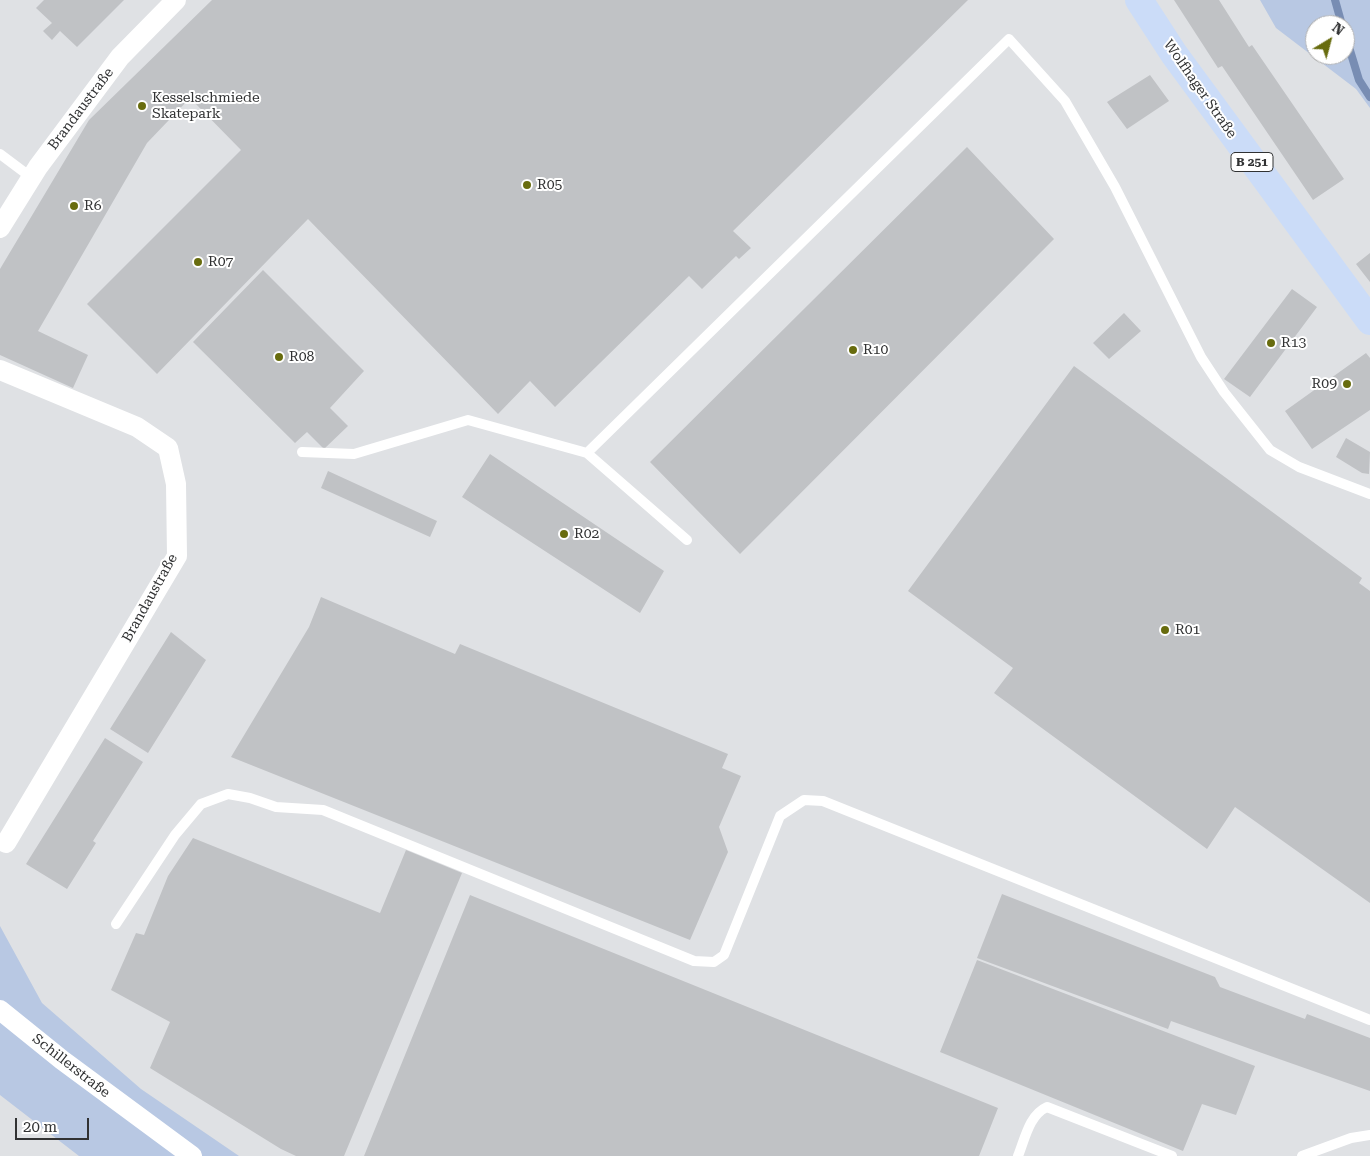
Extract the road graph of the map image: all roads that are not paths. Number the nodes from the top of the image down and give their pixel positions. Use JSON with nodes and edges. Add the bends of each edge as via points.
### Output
{"nodes":[{"id":1,"x":176,"y":0,"type":"edge"},
{"id":2,"x":1139,"y":0,"type":"edge"},
{"id":3,"x":0,"y":154,"type":"edge"},
{"id":4,"x":32,"y":178,"type":"junction"},
{"id":5,"x":0,"y":228,"type":"edge"},
{"id":6,"x":1370,"y":321,"type":"edge"},
{"id":7,"x":0,"y":370,"type":"edge"},
{"id":8,"x":302,"y":452,"type":"dead end"},
{"id":9,"x":587,"y":453,"type":"junction"},
{"id":10,"x":1370,"y":485,"type":"edge"},
{"id":11,"x":1350,"y":486,"type":"junction"},
{"id":12,"x":1370,"y":494,"type":"edge"},
{"id":13,"x":687,"y":540,"type":"dead end"},
{"id":14,"x":3,"y":843,"type":"edge"},
{"id":15,"x":116,"y":924,"type":"dead end"},
{"id":16,"x":0,"y":1010,"type":"edge"},
{"id":17,"x":1370,"y":1020,"type":"edge"},
{"id":18,"x":1370,"y":1136,"type":"edge"},
{"id":19,"x":192,"y":1156,"type":"edge"},
{"id":20,"x":1018,"y":1156,"type":"edge"},
{"id":21,"x":1172,"y":1156,"type":"edge"},
{"id":22,"x":1302,"y":1156,"type":"edge"}],
"edges":[{"from":1,"to":4,"type":"street","name":"Brandaustraße","via":[[120,57]]},
{"from":2,"to":6,"type":"main road","name":"Wolfhager Straße","number":"B 251","via":[[1174,54]]},
{"from":3,"to":4,"type":"lane"},
{"from":4,"to":5,"type":"street","name":"Brandaustraße"},
{"from":7,"to":14,"type":"street","name":"Brandaustraße","via":[[137,426],[168,448],[176,484],[176,556]]},
{"from":8,"to":9,"type":"lane","via":[[354,454],[468,420]]},
{"from":9,"to":11,"type":"lane","via":[[1009,39],[1065,101],[1116,187],[1178,314],[1224,392],[1270,450],[1299,467]]},
{"from":9,"to":13,"type":"lane"},
{"from":10,"to":11,"type":"lane"},
{"from":11,"to":12,"type":"lane"},
{"from":15,"to":17,"type":"lane","via":[[201,804],[228,794],[276,807],[323,810],[694,961],[714,962],[724,955],[780,816],[804,800],[823,802]]},
{"from":16,"to":19,"type":"street","name":"Schillerstraße"},
{"from":18,"to":22,"type":"lane","via":[[1350,1138]]},
{"from":20,"to":21,"type":"lane","via":[[1031,1122],[1039,1111],[1047,1108]]}]}
